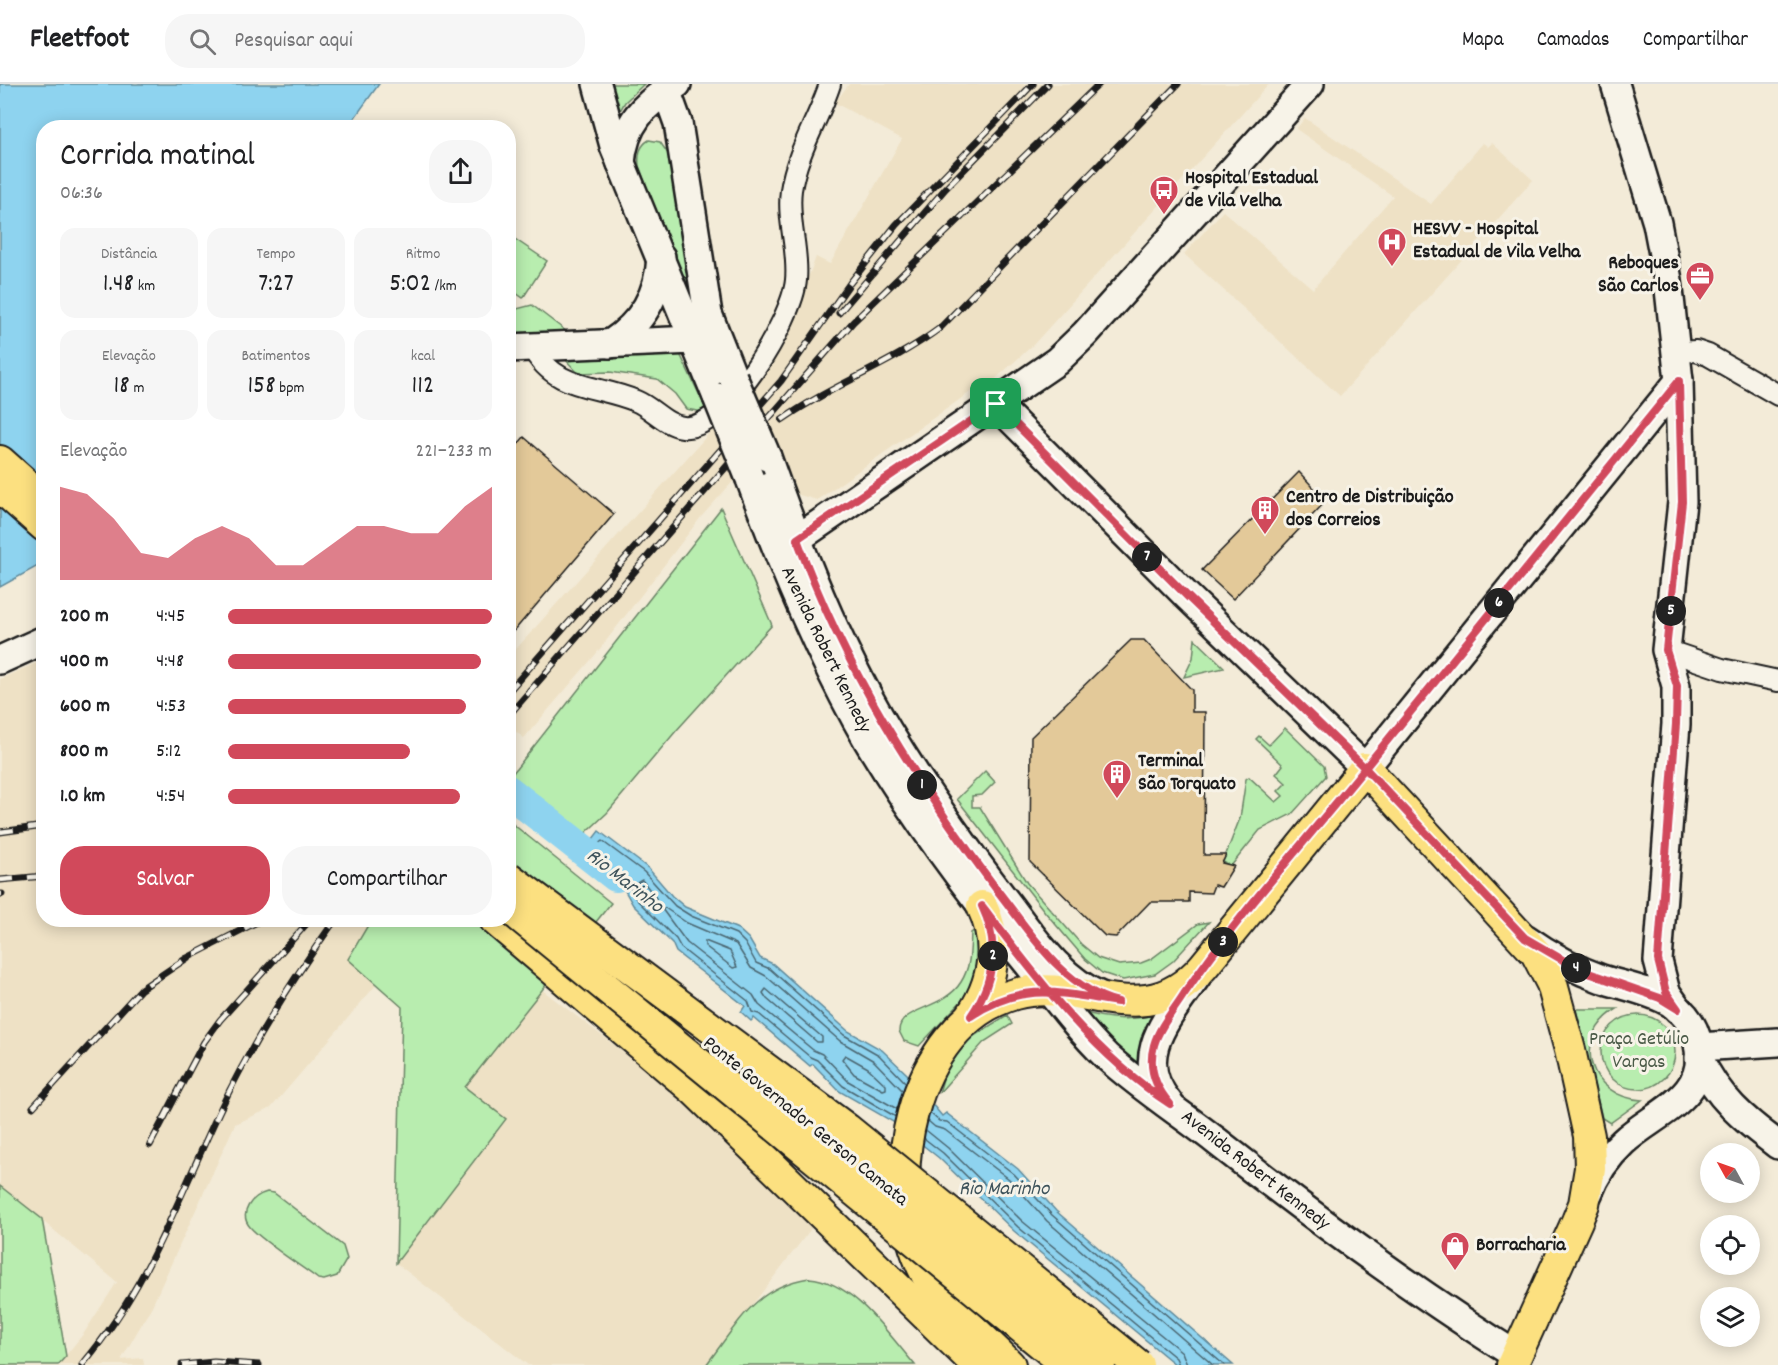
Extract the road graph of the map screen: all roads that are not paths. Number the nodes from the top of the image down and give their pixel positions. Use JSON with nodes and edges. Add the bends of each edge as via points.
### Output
{"nodes":[{"id":1,"x":597,"y":84,"type":"edge"},
{"id":2,"x":830,"y":84,"type":"edge"},
{"id":3,"x":1310,"y":84,"type":"edge"},
{"id":4,"x":1615,"y":84,"type":"edge"},
{"id":5,"x":669,"y":86,"type":"edge"},
{"id":6,"x":621,"y":163,"type":"junction"},
{"id":7,"x":661,"y":256,"type":"junction"},
{"id":8,"x":694,"y":340,"type":"junction"},
{"id":9,"x":610,"y":344,"type":"junction"},
{"id":10,"x":520,"y":347,"type":"edge"},
{"id":11,"x":1676,"y":352,"type":"junction"},
{"id":12,"x":1679,"y":381,"type":"junction"},
{"id":13,"x":725,"y":387,"type":"junction"},
{"id":14,"x":1778,"y":395,"type":"edge"},
{"id":15,"x":996,"y":404,"type":"junction"},
{"id":16,"x":0,"y":461,"type":"edge"},
{"id":17,"x":0,"y":487,"type":"edge"},
{"id":18,"x":36,"y":493,"type":"edge"},
{"id":19,"x":36,"y":519,"type":"edge"},
{"id":20,"x":797,"y":539,"type":"junction"},
{"id":21,"x":36,"y":644,"type":"edge"},
{"id":22,"x":1666,"y":650,"type":"junction"},
{"id":23,"x":0,"y":660,"type":"edge"},
{"id":24,"x":1778,"y":681,"type":"edge"},
{"id":25,"x":1365,"y":768,"type":"junction"},
{"id":26,"x":516,"y":884,"type":"edge"},
{"id":27,"x":516,"y":885,"type":"edge"},
{"id":28,"x":982,"y":906,"type":"junction"},
{"id":29,"x":516,"y":914,"type":"edge"},
{"id":30,"x":503,"y":927,"type":"edge"},
{"id":31,"x":1525,"y":938,"type":"junction"},
{"id":32,"x":1203,"y":967,"type":"junction"},
{"id":33,"x":1050,"y":991,"type":"junction"},
{"id":34,"x":1118,"y":1002,"type":"junction"},
{"id":35,"x":1678,"y":1009,"type":"junction"},
{"id":36,"x":971,"y":1016,"type":"junction"},
{"id":37,"x":1778,"y":1042,"type":"edge"},
{"id":38,"x":1699,"y":1052,"type":"junction"},
{"id":39,"x":1170,"y":1104,"type":"junction"},
{"id":40,"x":1673,"y":1107,"type":"junction"},
{"id":41,"x":1748,"y":1122,"type":"junction"},
{"id":42,"x":1778,"y":1145,"type":"edge"},
{"id":43,"x":1584,"y":1204,"type":"junction"},
{"id":44,"x":1520,"y":1362,"type":"edge"},
{"id":45,"x":977,"y":1365,"type":"edge"},
{"id":46,"x":1010,"y":1365,"type":"edge"},
{"id":47,"x":1067,"y":1365,"type":"edge"},
{"id":48,"x":1100,"y":1365,"type":"edge"},
{"id":49,"x":1138,"y":1365,"type":"edge"}],
"edges":[{"from":1,"to":6,"type":"street","via":[[607,129]]},
{"from":2,"to":10,"type":"street","via":[[800,152],[791,191],[797,267],[791,306],[764,356],[713,417],[699,426],[674,425],[640,403],[558,377]]},
{"from":3,"to":15,"type":"street","via":[[1085,334],[1057,361]]},
{"from":4,"to":11,"type":"street","via":[[1657,223]]},
{"from":5,"to":6,"type":"street","via":[[633,119],[624,140]]},
{"from":5,"to":13,"type":"street","name":"Avenida Robert Kennedy","via":[[705,300]]},
{"from":6,"to":7,"type":"street"},
{"from":7,"to":8,"type":"street","name":"Avenida Robert Kennedy"},
{"from":7,"to":9,"type":"street","via":[[657,284],[646,309],[630,329]]},
{"from":8,"to":9,"type":"street"},
{"from":8,"to":13,"type":"street","name":"Avenida Robert Kennedy"},
{"from":9,"to":10,"type":"street"},
{"from":11,"to":12,"type":"street"},
{"from":11,"to":14,"type":"street","via":[[1708,355]]},
{"from":12,"to":22,"type":"street","via":[[1682,502]]},
{"from":12,"to":25,"type":"street"},
{"from":13,"to":20,"type":"street","name":"Avenida Robert Kennedy","bridge":true,"via":[[767,457]]},
{"from":13,"to":28,"type":"street","name":"Avenida Robert Kennedy","bridge":true,"via":[[750,479],[774,543],[844,698],[897,786]]},
{"from":15,"to":20,"type":"street"},
{"from":15,"to":25,"type":"street","via":[[1194,604]]},
{"from":16,"to":18,"type":"main road"},
{"from":17,"to":19,"type":"main road"},
{"from":20,"to":34,"type":"street","name":"Avenida Robert Kennedy","via":[[864,687],[944,816],[1059,966],[1082,987]]},
{"from":21,"to":23,"type":"street"},
{"from":22,"to":24,"type":"street","via":[[1722,669]]},
{"from":22,"to":35,"type":"street","via":[[1677,686],[1658,960],[1666,992]]},
{"from":25,"to":31,"type":"main road"},
{"from":25,"to":32,"type":"main road"},
{"from":26,"to":49,"type":"main road","bridge":true,"via":[[847,1129]]},
{"from":27,"to":48,"type":"main road","name":"Ponte Governador Gerson Camata","bridge":true},
{"from":28,"to":33,"type":"street","name":"Avenida Robert Kennedy"},
{"from":28,"to":36,"type":"main road","via":[[992,933],[993,963],[986,991]]},
{"from":29,"to":47,"type":"main road","name":"Ponte Governador Gerson Camata","bridge":true},
{"from":30,"to":45,"type":"main road","via":[[694,1090]]},
{"from":31,"to":35,"type":"street","via":[[1580,970],[1660,998]]},
{"from":31,"to":43,"type":"main road","via":[[1552,984],[1579,1086],[1590,1149]]},
{"from":32,"to":34,"type":"main road","via":[[1165,996],[1145,1002]]},
{"from":32,"to":39,"type":"street","via":[[1154,1044],[1153,1074]]},
{"from":33,"to":34,"type":"main road"},
{"from":33,"to":36,"type":"main road","via":[[1001,999]]},
{"from":33,"to":39,"type":"street","name":"Avenida Robert Kennedy","via":[[1104,1054]]},
{"from":35,"to":38,"type":"street","via":[[1692,1026]]},
{"from":36,"to":46,"type":"main road","via":[[946,1044],[925,1080],[911,1121],[904,1168],[907,1215],[915,1250],[927,1276],[947,1303]]},
{"from":37,"to":38,"type":"street"},
{"from":38,"to":40,"type":"street","via":[[1694,1081]]},
{"from":38,"to":41,"type":"street","via":[[1722,1098]]},
{"from":39,"to":44,"type":"street","name":"Avenida Robert Kennedy","via":[[1361,1253]]},
{"from":40,"to":41,"type":"street","via":[[1709,1106]]},
{"from":40,"to":43,"type":"street","via":[[1620,1144],[1598,1172]]},
{"from":41,"to":42,"type":"street"},
{"from":43,"to":44,"type":"main road"}]}
